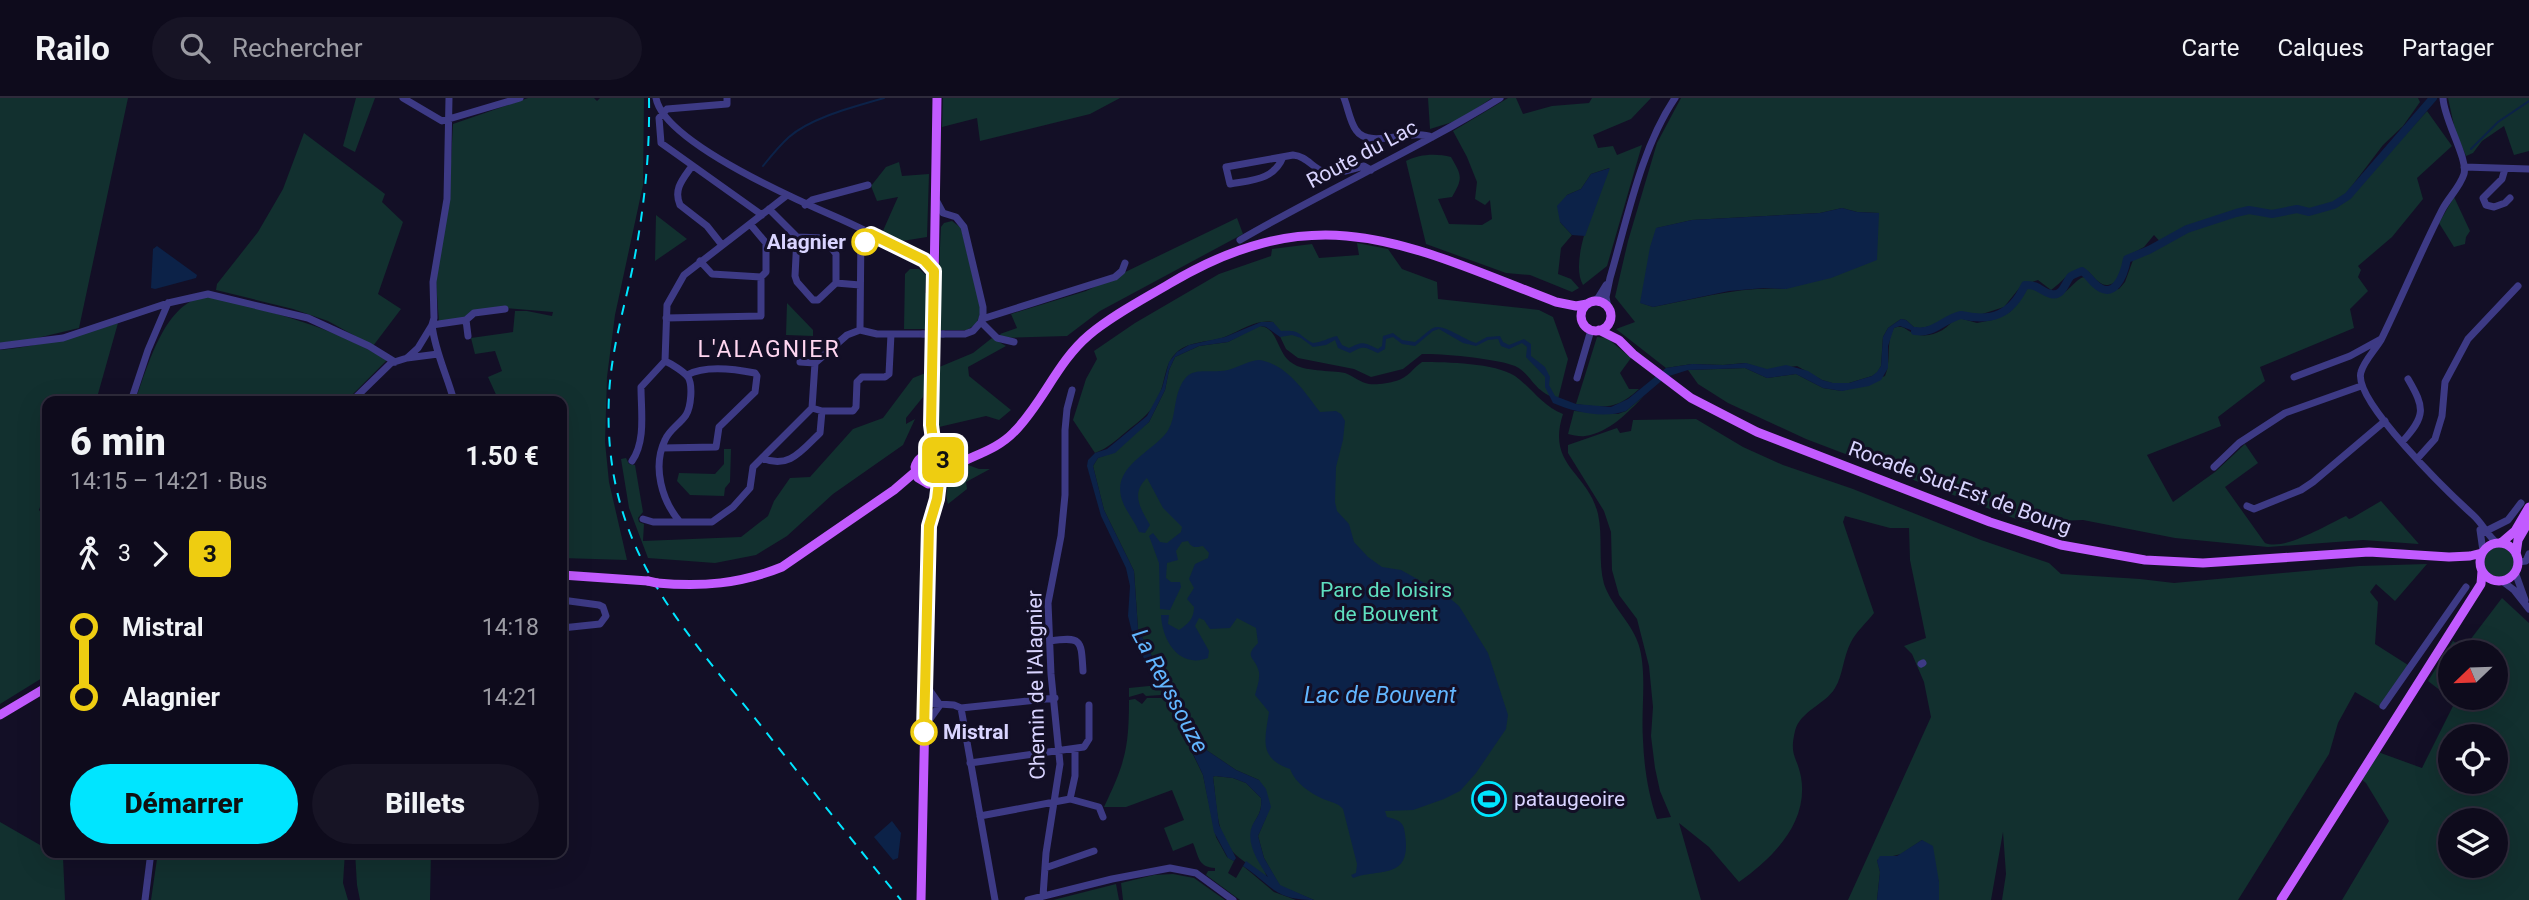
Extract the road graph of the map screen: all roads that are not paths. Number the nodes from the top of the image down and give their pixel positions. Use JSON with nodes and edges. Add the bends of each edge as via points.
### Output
{"nodes":[{"id":1,"x":403,"y":98,"type":"edge"},
{"id":2,"x":449,"y":98,"type":"edge"},
{"id":3,"x":520,"y":98,"type":"edge"},
{"id":4,"x":656,"y":98,"type":"edge"},
{"id":5,"x":727,"y":98,"type":"edge"},
{"id":6,"x":937,"y":98,"type":"edge"},
{"id":7,"x":1344,"y":98,"type":"edge"},
{"id":8,"x":1500,"y":98,"type":"edge"},
{"id":9,"x":1675,"y":98,"type":"edge"},
{"id":10,"x":2443,"y":98,"type":"edge"},
{"id":11,"x":692,"y":102,"type":"edge"},
{"id":12,"x":663,"y":114,"type":"junction"},
{"id":13,"x":449,"y":120,"type":"junction"},
{"id":14,"x":1432,"y":137,"type":"junction"},
{"id":15,"x":1283,"y":157,"type":"junction"},
{"id":16,"x":692,"y":166,"type":"junction"},
{"id":17,"x":2464,"y":167,"type":"junction"},
{"id":18,"x":2505,"y":169,"type":"junction"},
{"id":19,"x":2529,"y":169,"type":"edge"},
{"id":20,"x":1371,"y":170,"type":"junction"},
{"id":21,"x":869,"y":185,"type":"dead end"},
{"id":22,"x":786,"y":196,"type":"junction"},
{"id":23,"x":935,"y":197,"type":"junction"},
{"id":24,"x":2510,"y":198,"type":"dead end"},
{"id":25,"x":805,"y":205,"type":"junction"},
{"id":26,"x":766,"y":212,"type":"junction"},
{"id":27,"x":950,"y":216,"type":"junction"},
{"id":28,"x":750,"y":224,"type":"junction"},
{"id":29,"x":860,"y":229,"type":"junction"},
{"id":30,"x":871,"y":234,"type":"junction"},
{"id":31,"x":934,"y":236,"type":"junction"},
{"id":32,"x":797,"y":237,"type":"junction"},
{"id":33,"x":1240,"y":240,"type":"dead end"},
{"id":34,"x":722,"y":245,"type":"junction"},
{"id":35,"x":862,"y":246,"type":"junction"},
{"id":36,"x":934,"y":253,"type":"junction"},
{"id":37,"x":924,"y":260,"type":"junction"},
{"id":38,"x":700,"y":261,"type":"junction"},
{"id":39,"x":1125,"y":263,"type":"dead end"},
{"id":40,"x":934,"y":271,"type":"junction"},
{"id":41,"x":761,"y":277,"type":"junction"},
{"id":42,"x":1610,"y":278,"type":"junction"},
{"id":43,"x":836,"y":283,"type":"junction"},
{"id":44,"x":860,"y":285,"type":"junction"},
{"id":45,"x":2518,"y":286,"type":"dead end"},
{"id":46,"x":1556,"y":302,"type":"junction"},
{"id":47,"x":168,"y":303,"type":"junction"},
{"id":48,"x":1589,"y":303,"type":"junction"},
{"id":49,"x":1608,"y":308,"type":"junction"},
{"id":50,"x":505,"y":309,"type":"dead end"},
{"id":51,"x":666,"y":318,"type":"junction"},
{"id":52,"x":1610,"y":319,"type":"junction"},
{"id":53,"x":466,"y":320,"type":"junction"},
{"id":54,"x":1582,"y":320,"type":"junction"},
{"id":55,"x":981,"y":321,"type":"junction"},
{"id":56,"x":432,"y":325,"type":"junction"},
{"id":57,"x":860,"y":330,"type":"junction"},
{"id":58,"x":1595,"y":330,"type":"junction"},
{"id":59,"x":891,"y":334,"type":"junction"},
{"id":60,"x":468,"y":335,"type":"dead end"},
{"id":61,"x":2381,"y":339,"type":"junction"},
{"id":62,"x":1619,"y":340,"type":"junction"},
{"id":63,"x":1014,"y":342,"type":"dead end"},
{"id":64,"x":0,"y":346,"type":"edge"},
{"id":65,"x":438,"y":354,"type":"junction"},
{"id":66,"x":407,"y":358,"type":"junction"},
{"id":67,"x":666,"y":361,"type":"junction"},
{"id":68,"x":394,"y":362,"type":"junction"},
{"id":69,"x":800,"y":362,"type":"dead end"},
{"id":70,"x":815,"y":363,"type":"junction"},
{"id":71,"x":687,"y":375,"type":"junction"},
{"id":72,"x":2294,"y":377,"type":"dead end"},
{"id":73,"x":1577,"y":378,"type":"dead end"},
{"id":74,"x":2407,"y":379,"type":"dead end"},
{"id":75,"x":2361,"y":386,"type":"junction"},
{"id":76,"x":1072,"y":390,"type":"dead end"},
{"id":77,"x":133,"y":396,"type":"edge"},
{"id":78,"x":356,"y":396,"type":"edge"},
{"id":79,"x":453,"y":396,"type":"edge"},
{"id":80,"x":812,"y":408,"type":"junction"},
{"id":81,"x":822,"y":411,"type":"junction"},
{"id":82,"x":2385,"y":421,"type":"junction"},
{"id":83,"x":931,"y":425,"type":"junction"},
{"id":84,"x":2402,"y":443,"type":"junction"},
{"id":85,"x":662,"y":449,"type":"junction"},
{"id":86,"x":925,"y":454,"type":"junction"},
{"id":87,"x":939,"y":456,"type":"junction"},
{"id":88,"x":976,"y":456,"type":"junction"},
{"id":89,"x":762,"y":458,"type":"junction"},
{"id":90,"x":2417,"y":459,"type":"junction"},
{"id":91,"x":632,"y":461,"type":"dead end"},
{"id":92,"x":2214,"y":467,"type":"dead end"},
{"id":93,"x":946,"y":471,"type":"junction"},
{"id":94,"x":915,"y":472,"type":"junction"},
{"id":95,"x":924,"y":482,"type":"junction"},
{"id":96,"x":939,"y":482,"type":"junction"},
{"id":97,"x":894,"y":491,"type":"junction"},
{"id":98,"x":2525,"y":505,"type":"edge"},
{"id":99,"x":934,"y":506,"type":"junction"},
{"id":100,"x":2247,"y":506,"type":"dead end"},
{"id":101,"x":643,"y":519,"type":"dead end"},
{"id":102,"x":2529,"y":521,"type":"edge"},
{"id":103,"x":680,"y":522,"type":"junction"},
{"id":104,"x":2483,"y":532,"type":"junction"},
{"id":105,"x":2499,"y":543,"type":"junction"},
{"id":106,"x":2482,"y":552,"type":"junction"},
{"id":107,"x":2529,"y":554,"type":"edge"},
{"id":108,"x":2449,"y":557,"type":"junction"},
{"id":109,"x":2516,"y":563,"type":"junction"},
{"id":110,"x":2481,"y":569,"type":"junction"},
{"id":111,"x":567,"y":575,"type":"edge"},
{"id":112,"x":2499,"y":581,"type":"junction"},
{"id":113,"x":2466,"y":587,"type":"dead end"},
{"id":114,"x":2459,"y":598,"type":"junction"},
{"id":115,"x":567,"y":601,"type":"edge"},
{"id":116,"x":2469,"y":603,"type":"junction"},
{"id":117,"x":2528,"y":608,"type":"edge"},
{"id":118,"x":2455,"y":625,"type":"junction"},
{"id":119,"x":567,"y":627,"type":"edge"},
{"id":120,"x":1051,"y":640,"type":"junction"},
{"id":121,"x":2416,"y":659,"type":"junction"},
{"id":122,"x":2427,"y":669,"type":"junction"},
{"id":123,"x":1083,"y":671,"type":"dead end"},
{"id":124,"x":925,"y":684,"type":"junction"},
{"id":125,"x":42,"y":690,"type":"edge"},
{"id":126,"x":1055,"y":698,"type":"junction"},
{"id":127,"x":925,"y":703,"type":"junction"},
{"id":128,"x":940,"y":705,"type":"junction"},
{"id":129,"x":1089,"y":705,"type":"dead end"},
{"id":130,"x":2383,"y":706,"type":"dead end"},
{"id":131,"x":961,"y":708,"type":"junction"},
{"id":132,"x":0,"y":715,"type":"edge"},
{"id":133,"x":925,"y":727,"type":"junction"},
{"id":134,"x":1075,"y":749,"type":"junction"},
{"id":135,"x":1060,"y":750,"type":"junction"},
{"id":136,"x":970,"y":763,"type":"junction"},
{"id":137,"x":1070,"y":799,"type":"junction"},
{"id":138,"x":1055,"y":802,"type":"junction"},
{"id":139,"x":980,"y":816,"type":"junction"},
{"id":140,"x":1104,"y":817,"type":"dead end"},
{"id":141,"x":1094,"y":851,"type":"dead end"},
{"id":142,"x":150,"y":858,"type":"edge"},
{"id":143,"x":1045,"y":868,"type":"junction"},
{"id":144,"x":1043,"y":896,"type":"junction"},
{"id":145,"x":145,"y":900,"type":"edge"},
{"id":146,"x":921,"y":900,"type":"edge"},
{"id":147,"x":995,"y":900,"type":"edge"},
{"id":148,"x":1028,"y":900,"type":"edge"},
{"id":149,"x":1233,"y":900,"type":"edge"},
{"id":150,"x":2281,"y":900,"type":"edge"}],
"edges":[{"from":1,"to":13,"type":"street","via":[[442,121]]},
{"from":2,"to":13,"type":"street"},
{"from":3,"to":13,"type":"street"},
{"from":4,"to":12,"type":"street"},
{"from":5,"to":11,"type":"street","via":[[727,104]]},
{"from":6,"to":23,"type":"main road"},
{"from":7,"to":14,"type":"street","via":[[1356,131],[1363,136],[1378,140]]},
{"from":8,"to":14,"type":"street","name":"Route du Lac"},
{"from":9,"to":42,"type":"street","via":[[1654,134]]},
{"from":10,"to":17,"type":"street"},
{"from":11,"to":12,"type":"street"},
{"from":12,"to":16,"type":"street","via":[[659,118],[661,143]]},
{"from":12,"to":22,"type":"street","via":[[707,150]]},
{"from":13,"to":56,"type":"street","via":[[447,199],[435,270]]},
{"from":14,"to":20,"type":"street","name":"Route du Lac"},
{"from":15,"to":15,"type":"street","via":[[1226,167],[1228,180],[1230,184],[1261,178],[1279,167]]},
{"from":15,"to":20,"type":"street","via":[[1301,156],[1331,173],[1363,166]]},
{"from":16,"to":26,"type":"street"},
{"from":16,"to":34,"type":"street","via":[[678,186],[677,201]]},
{"from":17,"to":18,"type":"street"},
{"from":17,"to":61,"type":"street"},
{"from":18,"to":19,"type":"street"},
{"from":18,"to":24,"type":"street","via":[[2502,179],[2483,198],[2486,205],[2494,207]]},
{"from":20,"to":33,"type":"street","name":"Route du Lac"},
{"from":21,"to":25,"type":"street"},
{"from":22,"to":25,"type":"street"},
{"from":22,"to":26,"type":"street"},
{"from":23,"to":27,"type":"street","via":[[940,210]]},
{"from":23,"to":31,"type":"main road"},
{"from":25,"to":29,"type":"street"},
{"from":26,"to":28,"type":"street"},
{"from":26,"to":32,"type":"street"},
{"from":27,"to":31,"type":"street","via":[[939,224]]},
{"from":27,"to":55,"type":"street","via":[[964,227],[984,307]]},
{"from":28,"to":34,"type":"street"},
{"from":28,"to":41,"type":"street","via":[[766,243],[766,272]]},
{"from":29,"to":30,"type":"street"},
{"from":29,"to":35,"type":"street"},
{"from":30,"to":35,"type":"street"},
{"from":30,"to":37,"type":"street"},
{"from":31,"to":36,"type":"main road"},
{"from":32,"to":43,"type":"street","via":[[821,236],[835,250]]},
{"from":32,"to":43,"type":"street","via":[[797,282],[816,300]]},
{"from":34,"to":38,"type":"street"},
{"from":35,"to":44,"type":"street"},
{"from":36,"to":37,"type":"street"},
{"from":36,"to":40,"type":"main road"},
{"from":37,"to":40,"type":"street"},
{"from":38,"to":41,"type":"street","via":[[712,274]]},
{"from":38,"to":51,"type":"street","via":[[684,275],[667,306]]},
{"from":39,"to":55,"type":"street","via":[[1115,277]]},
{"from":40,"to":83,"type":"main road"},
{"from":41,"to":51,"type":"street","via":[[761,316]]},
{"from":42,"to":48,"type":"street","via":[[1598,298]]},
{"from":42,"to":49,"type":"street"},
{"from":43,"to":44,"type":"street"},
{"from":44,"to":57,"type":"street"},
{"from":45,"to":90,"type":"street","via":[[2468,339],[2445,382],[2435,439]]},
{"from":46,"to":48,"type":"main road"},
{"from":46,"to":54,"type":"main road"},
{"from":46,"to":88,"type":"main road","via":[[1378,239],[1331,233],[1284,237],[1190,271],[1103,324],[1056,373],[1017,429]]},
{"from":47,"to":64,"type":"street","via":[[63,338]]},
{"from":47,"to":68,"type":"street","via":[[208,294],[289,312],[342,333]]},
{"from":47,"to":77,"type":"street"},
{"from":48,"to":49,"type":"main road","via":[[1601,302]]},
{"from":48,"to":54,"type":"main road"},
{"from":49,"to":52,"type":"main road"},
{"from":50,"to":53,"type":"street","via":[[474,313]]},
{"from":51,"to":67,"type":"street"},
{"from":52,"to":58,"type":"main road"},
{"from":52,"to":62,"type":"main road","name":"Rocade Sud-Est de Bourg"},
{"from":53,"to":56,"type":"street"},
{"from":53,"to":60,"type":"street"},
{"from":54,"to":58,"type":"main road"},
{"from":55,"to":59,"type":"street","bridge":true,"via":[[965,334]]},
{"from":55,"to":63,"type":"street","via":[[997,338]]},
{"from":56,"to":65,"type":"street"},
{"from":56,"to":66,"type":"street"},
{"from":57,"to":59,"type":"street"},
{"from":57,"to":70,"type":"street","via":[[846,335]]},
{"from":58,"to":62,"type":"main road","name":"Rocade Sud-Est de Bourg"},
{"from":58,"to":73,"type":"street"},
{"from":59,"to":81,"type":"street","via":[[889,374],[862,377],[857,382],[853,411]]},
{"from":61,"to":72,"type":"street"},
{"from":61,"to":75,"type":"street","via":[[2360,373]]},
{"from":62,"to":108,"type":"main road","name":"Rocade Sud-Est de Bourg","via":[[1677,388],[1732,421],[2025,534],[2092,552],[2203,563],[2361,552]]},
{"from":65,"to":66,"type":"street"},
{"from":65,"to":79,"type":"street"},
{"from":66,"to":68,"type":"street"},
{"from":67,"to":71,"type":"street"},
{"from":67,"to":91,"type":"street","via":[[641,387],[641,437]]},
{"from":68,"to":78,"type":"street"},
{"from":69,"to":70,"type":"street"},
{"from":70,"to":80,"type":"street"},
{"from":71,"to":85,"type":"street","via":[[689,408]]},
{"from":71,"to":85,"type":"street","via":[[696,370],[742,370],[755,373],[757,384],[755,392],[719,427],[716,447]]},
{"from":74,"to":84,"type":"street","via":[[2420,400],[2420,411],[2416,427]]},
{"from":75,"to":82,"type":"street"},
{"from":75,"to":92,"type":"street","via":[[2285,413],[2239,443]]},
{"from":76,"to":120,"type":"street","name":"Chemin de l'Alagnier","via":[[1065,430],[1064,513],[1048,603]]},
{"from":80,"to":81,"type":"street"},
{"from":80,"to":89,"type":"street"},
{"from":81,"to":89,"type":"street","via":[[820,433],[791,460]]},
{"from":82,"to":84,"type":"street"},
{"from":82,"to":100,"type":"street","via":[[2301,490],[2255,509]]},
{"from":83,"to":86,"type":"main road"},
{"from":83,"to":87,"type":"main road"},
{"from":84,"to":90,"type":"street"},
{"from":85,"to":103,"type":"street","via":[[663,495]]},
{"from":86,"to":87,"type":"main road"},
{"from":86,"to":94,"type":"main road"},
{"from":87,"to":88,"type":"main road"},
{"from":87,"to":93,"type":"main road"},
{"from":88,"to":93,"type":"main road"},
{"from":89,"to":103,"type":"street","via":[[752,467],[750,488],[718,519]]},
{"from":90,"to":104,"type":"street","via":[[2472,514]]},
{"from":93,"to":96,"type":"main road"},
{"from":94,"to":95,"type":"main road"},
{"from":94,"to":97,"type":"main road"},
{"from":95,"to":96,"type":"main road"},
{"from":95,"to":97,"type":"main road"},
{"from":95,"to":99,"type":"main road"},
{"from":96,"to":99,"type":"main road"},
{"from":97,"to":111,"type":"main road","via":[[797,558],[762,575],[720,584]]},
{"from":98,"to":104,"type":"street"},
{"from":98,"to":105,"type":"main road","via":[[2515,531]]},
{"from":99,"to":124,"type":"main road","via":[[929,526]]},
{"from":101,"to":103,"type":"street"},
{"from":102,"to":109,"type":"main road","via":[[2518,540]]},
{"from":104,"to":105,"type":"street"},
{"from":104,"to":106,"type":"street"},
{"from":105,"to":106,"type":"main road"},
{"from":105,"to":109,"type":"main road","via":[[2509,546]]},
{"from":106,"to":108,"type":"main road","name":"Rocade Sud-Est de Bourg"},
{"from":106,"to":110,"type":"main road"},
{"from":107,"to":109,"type":"street","via":[[2526,561]]},
{"from":108,"to":110,"type":"main road","name":"Rocade Sud-Est de Bourg"},
{"from":109,"to":112,"type":"main road","via":[[2509,578]]},
{"from":109,"to":117,"type":"street"},
{"from":110,"to":112,"type":"main road","via":[[2488,578]]},
{"from":110,"to":116,"type":"main road","via":[[2481,584]]},
{"from":112,"to":117,"type":"street","via":[[2510,586]]},
{"from":112,"to":118,"type":"main road","via":[[2487,587]]},
{"from":113,"to":114,"type":"street"},
{"from":114,"to":116,"type":"street"},
{"from":114,"to":121,"type":"street"},
{"from":115,"to":119,"type":"street","via":[[599,605],[606,616],[600,624]]},
{"from":116,"to":118,"type":"main road"},
{"from":118,"to":122,"type":"main road"},
{"from":120,"to":123,"type":"street","via":[[1082,639]]},
{"from":120,"to":126,"type":"street","name":"Chemin de l'Alagnier"},
{"from":121,"to":122,"type":"street"},
{"from":121,"to":130,"type":"street"},
{"from":122,"to":150,"type":"main road"},
{"from":124,"to":127,"type":"main road"},
{"from":124,"to":128,"type":"street"},
{"from":125,"to":132,"type":"main road"},
{"from":126,"to":131,"type":"street"},
{"from":126,"to":135,"type":"street","name":"Chemin de l'Alagnier"},
{"from":127,"to":128,"type":"street"},
{"from":127,"to":133,"type":"main road"},
{"from":128,"to":131,"type":"street"},
{"from":128,"to":133,"type":"street"},
{"from":129,"to":134,"type":"street","via":[[1089,739],[1084,747]]},
{"from":131,"to":136,"type":"street"},
{"from":133,"to":146,"type":"main road"},
{"from":134,"to":135,"type":"street"},
{"from":134,"to":137,"type":"street"},
{"from":135,"to":136,"type":"street"},
{"from":135,"to":138,"type":"street","name":"Chemin de l'Alagnier"},
{"from":136,"to":139,"type":"street"},
{"from":137,"to":138,"type":"street"},
{"from":137,"to":140,"type":"street","via":[[1099,807]]},
{"from":138,"to":139,"type":"street"},
{"from":138,"to":143,"type":"street","name":"Chemin de l'Alagnier"},
{"from":139,"to":147,"type":"street"},
{"from":141,"to":143,"type":"street"},
{"from":142,"to":145,"type":"street"},
{"from":143,"to":144,"type":"street","name":"Chemin de l'Alagnier"},
{"from":144,"to":148,"type":"street"},
{"from":144,"to":149,"type":"street","via":[[1170,868],[1196,873]]}]}
